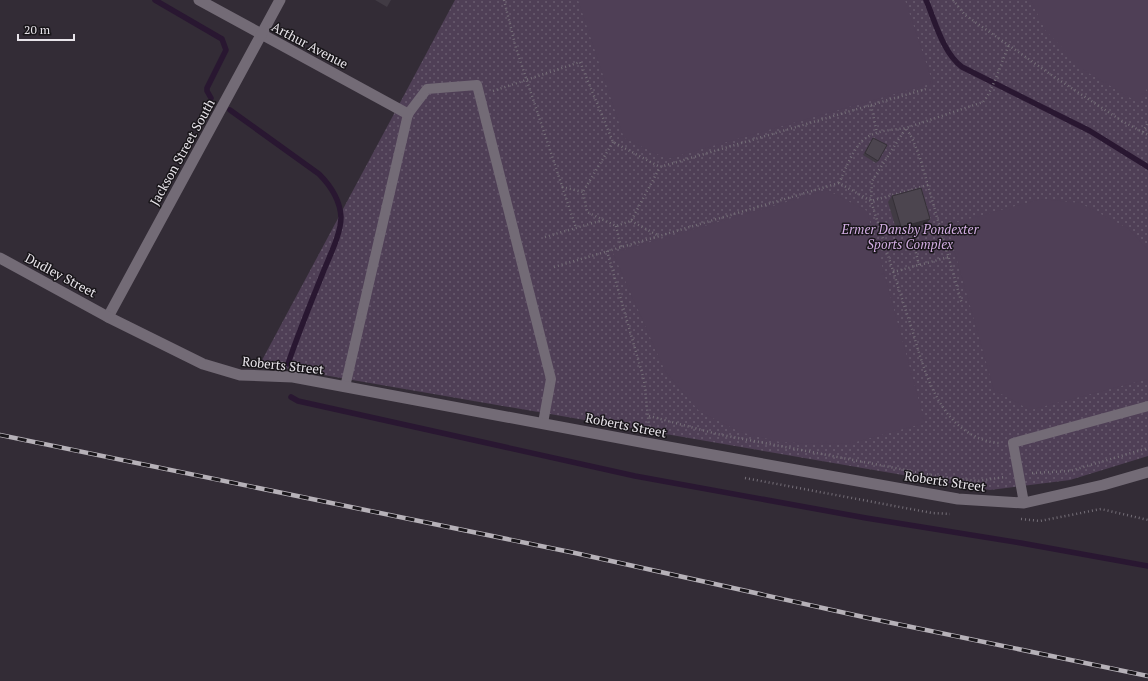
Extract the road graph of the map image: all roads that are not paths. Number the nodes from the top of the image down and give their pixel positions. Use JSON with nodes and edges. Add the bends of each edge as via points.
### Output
{"nodes":[{"id":1,"x":199,"y":0,"type":"edge"},
{"id":2,"x":280,"y":0,"type":"edge"},
{"id":3,"x":262,"y":35,"type":"junction"},
{"id":4,"x":408,"y":114,"type":"junction"},
{"id":5,"x":0,"y":258,"type":"edge"},
{"id":6,"x":108,"y":317,"type":"junction"},
{"id":7,"x":345,"y":387,"type":"junction"},
{"id":8,"x":1148,"y":406,"type":"edge"},
{"id":9,"x":543,"y":423,"type":"junction"},
{"id":10,"x":1148,"y":472,"type":"edge"},
{"id":11,"x":1024,"y":503,"type":"junction"}],
"edges":[{"from":1,"to":3,"type":"street","name":"Arthur Avenue"},
{"from":2,"to":3,"type":"street","name":"Jackson Street South"},
{"from":3,"to":4,"type":"street","name":"Arthur Avenue"},
{"from":3,"to":6,"type":"street","name":"Jackson Street South"},
{"from":4,"to":7,"type":"lane"},
{"from":4,"to":9,"type":"lane","via":[[427,89],[477,85],[551,379]]},
{"from":5,"to":6,"type":"street","name":"Dudley Street"},
{"from":6,"to":7,"type":"street","name":"Roberts Street","via":[[203,364],[240,375],[293,377]]},
{"from":7,"to":9,"type":"street","name":"Roberts Street"},
{"from":8,"to":11,"type":"lane","via":[[1013,443]]},
{"from":9,"to":11,"type":"street","name":"Roberts Street","via":[[958,499]]},
{"from":10,"to":11,"type":"street","name":"Roberts Street"}]}
